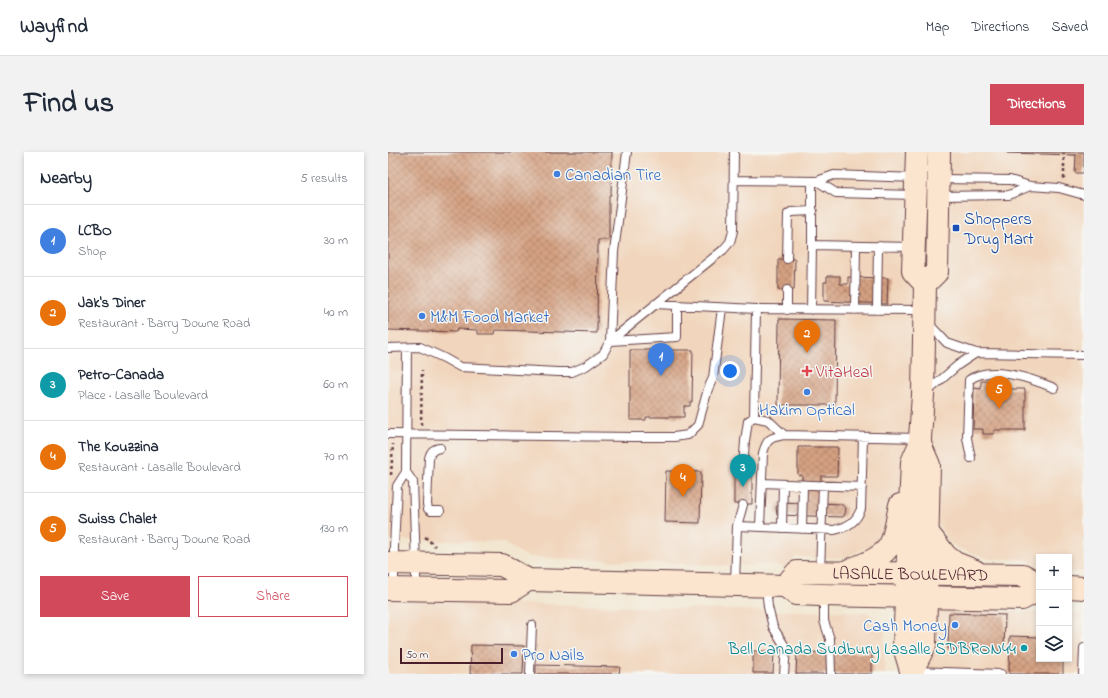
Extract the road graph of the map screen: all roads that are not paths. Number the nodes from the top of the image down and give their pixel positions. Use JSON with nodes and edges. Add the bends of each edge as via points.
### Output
{"nodes":[{"id":1,"x":628,"y":152,"type":"edge"},
{"id":2,"x":734,"y":152,"type":"edge"},
{"id":3,"x":917,"y":152,"type":"edge"},
{"id":4,"x":939,"y":152,"type":"edge"},
{"id":5,"x":734,"y":180,"type":"junction"},
{"id":6,"x":814,"y":181,"type":"junction"},
{"id":7,"x":1030,"y":186,"type":"junction"},
{"id":8,"x":927,"y":187,"type":"junction"},
{"id":9,"x":1084,"y":195,"type":"edge"},
{"id":10,"x":812,"y":211,"type":"junction"},
{"id":11,"x":812,"y":245,"type":"junction"},
{"id":12,"x":856,"y":246,"type":"junction"},
{"id":13,"x":878,"y":246,"type":"junction"},
{"id":14,"x":914,"y":248,"type":"junction"},
{"id":15,"x":787,"y":259,"type":"dead end"},
{"id":16,"x":925,"y":284,"type":"junction"},
{"id":17,"x":787,"y":290,"type":"dead end"},
{"id":18,"x":655,"y":304,"type":"junction"},
{"id":19,"x":677,"y":306,"type":"junction"},
{"id":20,"x":722,"y":308,"type":"junction"},
{"id":21,"x":756,"y":309,"type":"junction"},
{"id":22,"x":787,"y":310,"type":"junction"},
{"id":23,"x":811,"y":310,"type":"junction"},
{"id":24,"x":856,"y":310,"type":"junction"},
{"id":25,"x":877,"y":310,"type":"junction"},
{"id":26,"x":925,"y":315,"type":"junction"},
{"id":27,"x":610,"y":341,"type":"junction"},
{"id":28,"x":388,"y":348,"type":"edge"},
{"id":29,"x":407,"y":348,"type":"junction"},
{"id":30,"x":976,"y":353,"type":"junction"},
{"id":31,"x":1084,"y":355,"type":"edge"},
{"id":32,"x":1054,"y":388,"type":"dead end"},
{"id":33,"x":923,"y":395,"type":"junction"},
{"id":34,"x":754,"y":417,"type":"junction"},
{"id":35,"x":388,"y":434,"type":"edge"},
{"id":36,"x":407,"y":434,"type":"junction"},
{"id":37,"x":784,"y":435,"type":"junction"},
{"id":38,"x":863,"y":437,"type":"junction"},
{"id":39,"x":920,"y":441,"type":"junction"},
{"id":40,"x":440,"y":448,"type":"dead end"},
{"id":41,"x":971,"y":458,"type":"dead end"},
{"id":42,"x":743,"y":469,"type":"dead end"},
{"id":43,"x":406,"y":472,"type":"junction"},
{"id":44,"x":911,"y":474,"type":"junction"},
{"id":45,"x":762,"y":483,"type":"junction"},
{"id":46,"x":783,"y":484,"type":"junction"},
{"id":47,"x":803,"y":485,"type":"junction"},
{"id":48,"x":823,"y":485,"type":"junction"},
{"id":49,"x":862,"y":487,"type":"junction"},
{"id":50,"x":742,"y":504,"type":"dead end"},
{"id":51,"x":440,"y":511,"type":"dead end"},
{"id":52,"x":737,"y":526,"type":"junction"},
{"id":53,"x":760,"y":527,"type":"junction"},
{"id":54,"x":782,"y":528,"type":"junction"},
{"id":55,"x":802,"y":529,"type":"junction"},
{"id":56,"x":822,"y":530,"type":"junction"},
{"id":57,"x":928,"y":533,"type":"junction"},
{"id":58,"x":391,"y":563,"type":"edge"},
{"id":59,"x":416,"y":564,"type":"junction"},
{"id":60,"x":820,"y":573,"type":"junction"},
{"id":61,"x":841,"y":573,"type":"junction"},
{"id":62,"x":917,"y":574,"type":"junction"},
{"id":63,"x":986,"y":574,"type":"junction"},
{"id":64,"x":528,"y":580,"type":"junction"},
{"id":65,"x":1036,"y":582,"type":"edge"},
{"id":66,"x":735,"y":586,"type":"junction"},
{"id":67,"x":776,"y":586,"type":"junction"},
{"id":68,"x":1072,"y":587,"type":"edge"},
{"id":69,"x":1084,"y":588,"type":"edge"},
{"id":70,"x":391,"y":589,"type":"edge"},
{"id":71,"x":416,"y":589,"type":"junction"},
{"id":72,"x":1036,"y":592,"type":"edge"},
{"id":73,"x":822,"y":595,"type":"junction"},
{"id":74,"x":906,"y":596,"type":"junction"},
{"id":75,"x":927,"y":597,"type":"junction"},
{"id":76,"x":532,"y":625,"type":"dead end"},
{"id":77,"x":1084,"y":648,"type":"edge"},
{"id":78,"x":912,"y":673,"type":"edge"},
{"id":79,"x":530,"y":674,"type":"edge"},
{"id":80,"x":784,"y":674,"type":"edge"},
{"id":81,"x":831,"y":674,"type":"edge"},
{"id":82,"x":1001,"y":674,"type":"edge"},
{"id":83,"x":1083,"y":674,"type":"edge"}],
"edges":[{"from":1,"to":27,"type":"lane","via":[[614,252]]},
{"from":2,"to":5,"type":"lane"},
{"from":3,"to":8,"type":"main road"},
{"from":4,"to":8,"type":"main road"},
{"from":5,"to":6,"type":"lane"},
{"from":5,"to":18,"type":"lane","via":[[733,231],[730,242]]},
{"from":6,"to":8,"type":"lane","via":[[834,175]]},
{"from":6,"to":8,"type":"lane","via":[[836,193]]},
{"from":6,"to":10,"type":"lane"},
{"from":7,"to":8,"type":"lane","via":[[1010,180]]},
{"from":7,"to":8,"type":"lane","via":[[1009,195]]},
{"from":7,"to":9,"type":"lane","via":[[1064,189]]},
{"from":8,"to":14,"type":"main road"},
{"from":8,"to":16,"type":"main road","via":[[937,272]]},
{"from":10,"to":11,"type":"lane"},
{"from":10,"to":15,"type":"lane","via":[[788,214]]},
{"from":11,"to":12,"type":"lane"},
{"from":11,"to":23,"type":"lane"},
{"from":12,"to":13,"type":"lane"},
{"from":12,"to":24,"type":"lane"},
{"from":13,"to":14,"type":"lane"},
{"from":13,"to":25,"type":"lane"},
{"from":14,"to":16,"type":"main road","via":[[913,271]]},
{"from":16,"to":26,"type":"main road"},
{"from":17,"to":22,"type":"lane"},
{"from":18,"to":19,"type":"lane"},
{"from":18,"to":27,"type":"lane"},
{"from":19,"to":20,"type":"lane"},
{"from":19,"to":27,"type":"lane","via":[[677,337]]},
{"from":20,"to":21,"type":"lane"},
{"from":20,"to":36,"type":"lane","via":[[713,378],[698,425],[688,435],[635,437]]},
{"from":21,"to":22,"type":"lane"},
{"from":21,"to":34,"type":"lane"},
{"from":22,"to":23,"type":"lane"},
{"from":23,"to":24,"type":"lane"},
{"from":24,"to":25,"type":"lane"},
{"from":25,"to":26,"type":"lane"},
{"from":26,"to":30,"type":"lane","via":[[947,343]]},
{"from":26,"to":33,"type":"main road"},
{"from":27,"to":29,"type":"lane","via":[[603,354],[572,372],[460,367],[425,349]]},
{"from":28,"to":29,"type":"lane"},
{"from":29,"to":36,"type":"lane"},
{"from":30,"to":31,"type":"lane"},
{"from":30,"to":33,"type":"lane"},
{"from":32,"to":41,"type":"lane","via":[[1011,375],[983,374],[969,380],[967,438]]},
{"from":33,"to":39,"type":"main road"},
{"from":34,"to":37,"type":"lane","via":[[768,420]]},
{"from":34,"to":42,"type":"lane","via":[[748,421],[746,429]]},
{"from":35,"to":36,"type":"lane"},
{"from":36,"to":43,"type":"lane"},
{"from":37,"to":38,"type":"lane"},
{"from":37,"to":45,"type":"lane","via":[[770,438],[765,444],[762,453]]},
{"from":38,"to":39,"type":"lane"},
{"from":38,"to":49,"type":"lane"},
{"from":39,"to":44,"type":"main road","via":[[912,462]]},
{"from":39,"to":57,"type":"main road","via":[[929,465]]},
{"from":40,"to":51,"type":"lane","via":[[434,449],[429,458],[427,504],[431,511]]},
{"from":43,"to":58,"type":"lane","via":[[397,486]]},
{"from":43,"to":59,"type":"lane","via":[[413,482]]},
{"from":44,"to":61,"type":"main road","via":[[889,545],[872,560]]},
{"from":44,"to":62,"type":"main road"},
{"from":45,"to":46,"type":"lane"},
{"from":45,"to":53,"type":"lane"},
{"from":46,"to":47,"type":"lane"},
{"from":46,"to":54,"type":"lane"},
{"from":47,"to":48,"type":"lane"},
{"from":47,"to":55,"type":"lane"},
{"from":48,"to":49,"type":"lane"},
{"from":48,"to":56,"type":"lane"},
{"from":49,"to":56,"type":"lane","via":[[862,509],[852,524],[834,530]]},
{"from":50,"to":52,"type":"lane"},
{"from":52,"to":53,"type":"lane"},
{"from":52,"to":66,"type":"lane"},
{"from":53,"to":54,"type":"lane"},
{"from":54,"to":55,"type":"lane"},
{"from":55,"to":56,"type":"lane"},
{"from":56,"to":60,"type":"lane"},
{"from":57,"to":62,"type":"main road"},
{"from":57,"to":63,"type":"main road","via":[[946,556],[955,563]]},
{"from":58,"to":59,"type":"main road","name":"LASALLE BOULEVARD"},
{"from":58,"to":70,"type":"lane"},
{"from":59,"to":64,"type":"main road","name":"LASALLE BOULEVARD","via":[[502,565]]},
{"from":59,"to":71,"type":"lane"},
{"from":60,"to":61,"type":"main road","name":"LASALLE BOULEVARD"},
{"from":60,"to":67,"type":"main road","name":"LASALLE BOULEVARD","via":[[797,572]]},
{"from":61,"to":62,"type":"main road","name":"LASALLE BOULEVARD"},
{"from":62,"to":63,"type":"main road","name":"LASALLE BOULEVARD"},
{"from":62,"to":74,"type":"main road"},
{"from":62,"to":75,"type":"main road"},
{"from":63,"to":65,"type":"main road","name":"LASALLE BOULEVARD","via":[[1023,575]]},
{"from":64,"to":66,"type":"main road","name":"LASALLE BOULEVARD"},
{"from":64,"to":71,"type":"main road","via":[[511,591]]},
{"from":66,"to":67,"type":"main road","name":"LASALLE BOULEVARD"},
{"from":67,"to":73,"type":"main road","name":"LASALLE BOULEVARD","via":[[796,594]]},
{"from":67,"to":80,"type":"lane","via":[[768,607],[773,627],[786,648]]},
{"from":68,"to":69,"type":"main road"},
{"from":70,"to":71,"type":"main road"},
{"from":72,"to":75,"type":"main road","name":"LASALLE BOULEVARD","via":[[1022,599]]},
{"from":73,"to":74,"type":"main road","name":"LASALLE BOULEVARD"},
{"from":73,"to":81,"type":"lane","via":[[824,620],[830,639]]},
{"from":74,"to":75,"type":"main road","name":"LASALLE BOULEVARD"},
{"from":74,"to":78,"type":"main road","via":[[904,647]]},
{"from":75,"to":78,"type":"main road","via":[[925,645]]},
{"from":76,"to":79,"type":"lane"},
{"from":77,"to":83,"type":"lane"},
{"from":78,"to":82,"type":"lane"}]}
